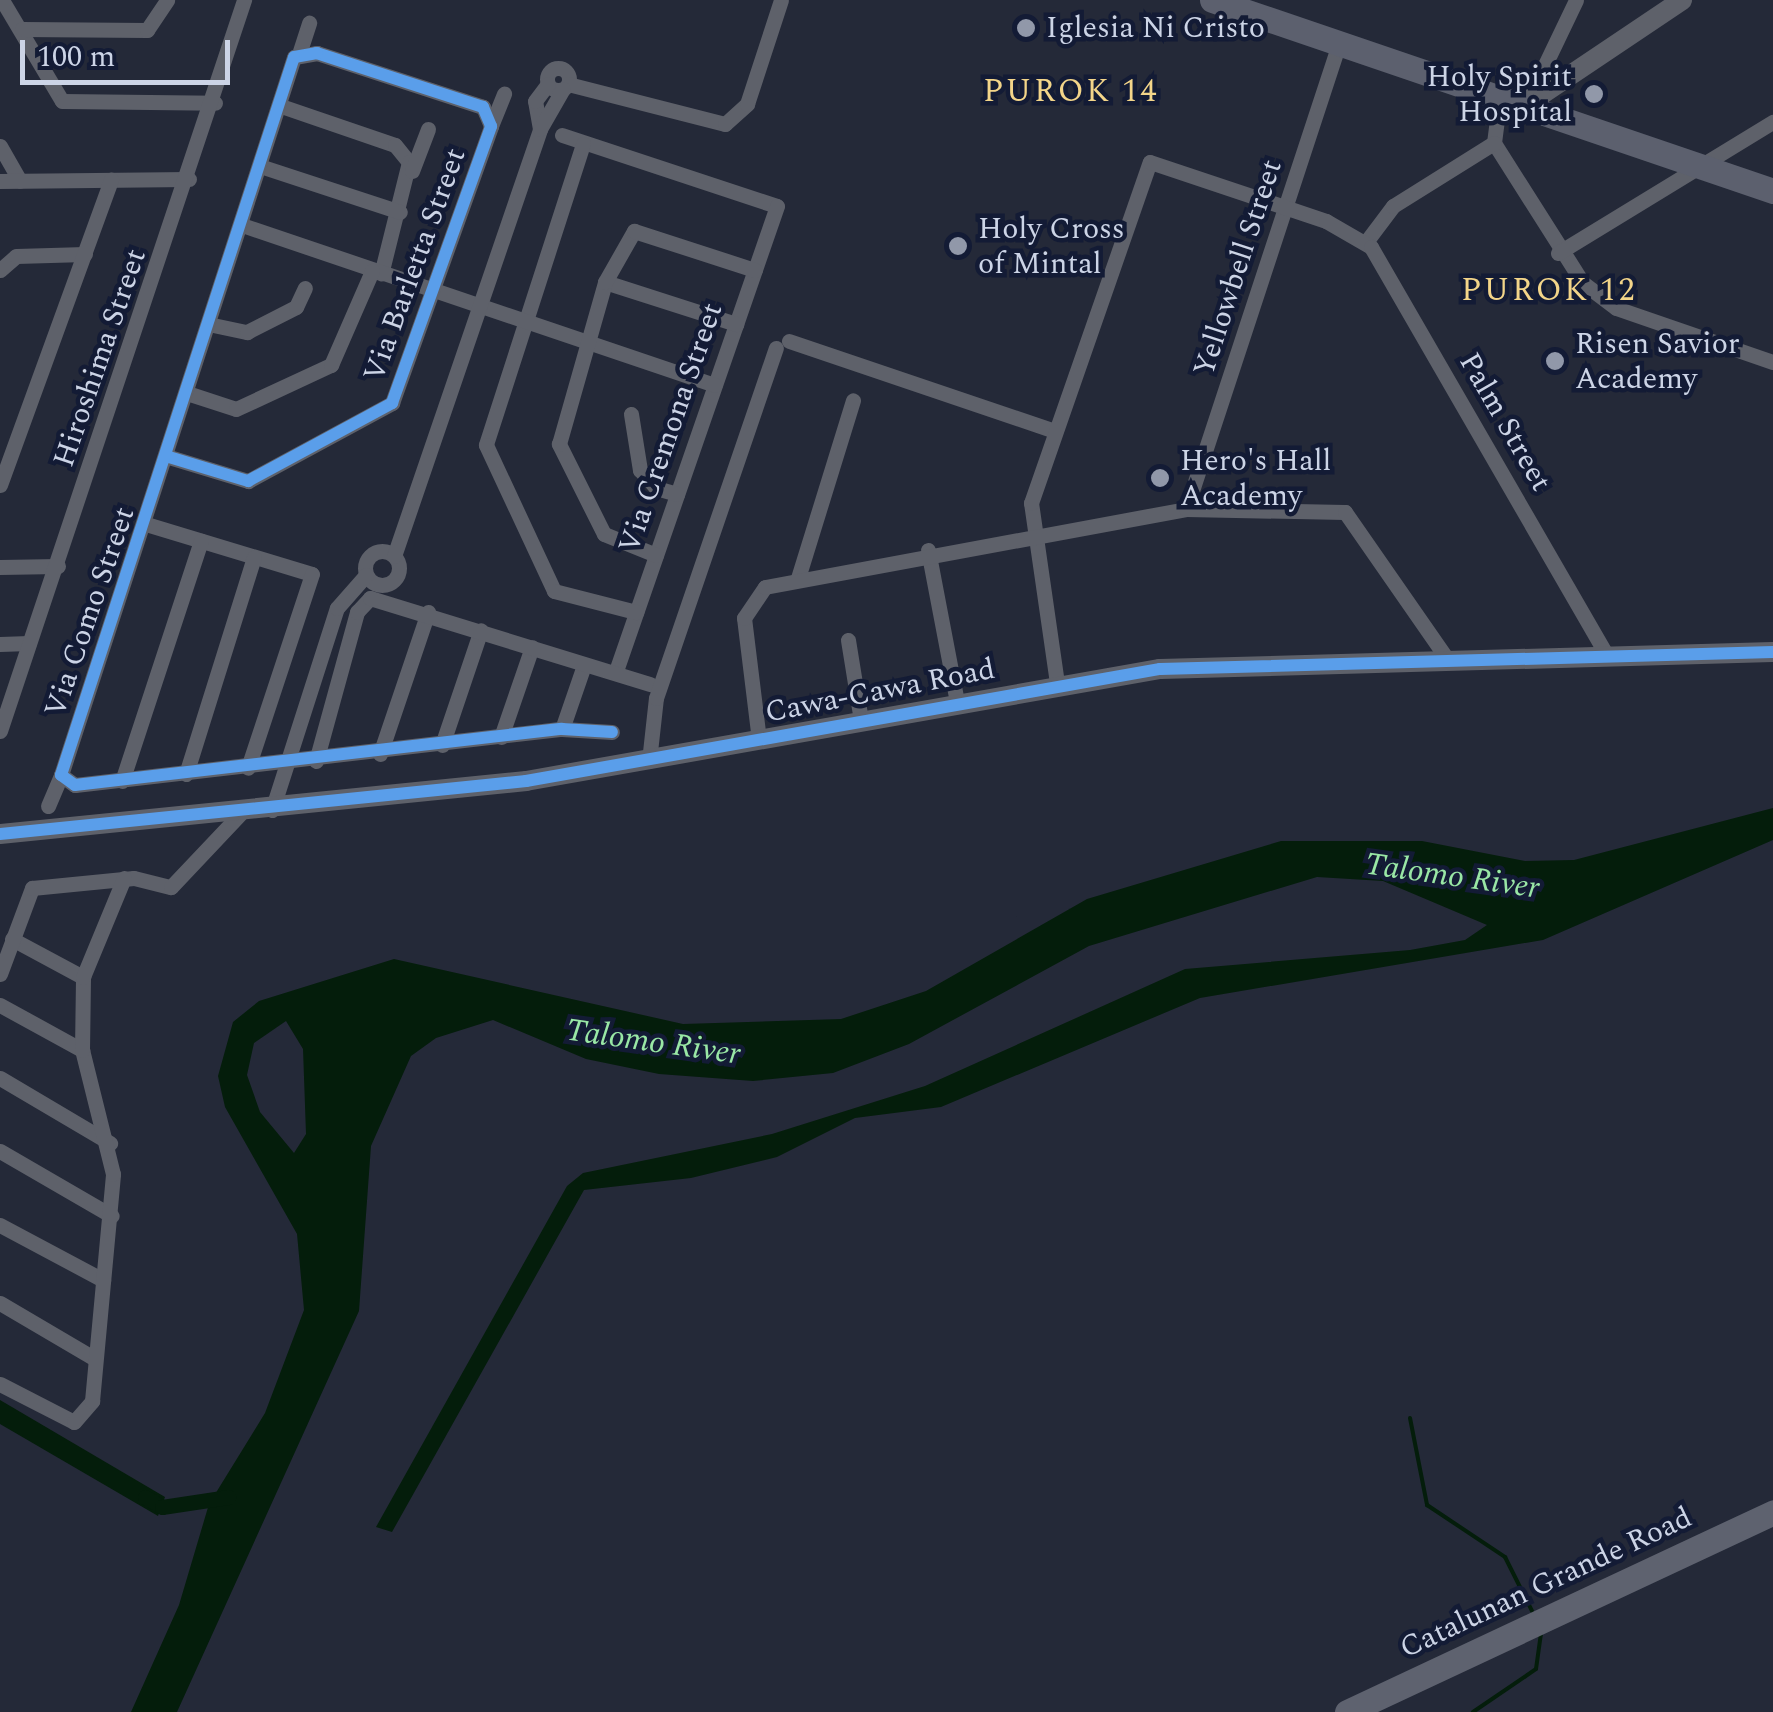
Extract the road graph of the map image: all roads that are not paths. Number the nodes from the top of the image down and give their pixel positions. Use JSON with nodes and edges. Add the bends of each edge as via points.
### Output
{"nodes":[{"id":1,"x":2,"y":0,"type":"edge"},
{"id":2,"x":167,"y":0,"type":"edge"},
{"id":3,"x":244,"y":0,"type":"edge"},
{"id":4,"x":781,"y":0,"type":"edge"},
{"id":5,"x":1212,"y":0,"type":"edge"},
{"id":6,"x":1576,"y":0,"type":"edge"},
{"id":7,"x":1682,"y":0,"type":"edge"},
{"id":8,"x":309,"y":22,"type":"dead end"},
{"id":9,"x":22,"y":29,"type":"junction"},
{"id":10,"x":1339,"y":43,"type":"junction"},
{"id":11,"x":296,"y":56,"type":"junction"},
{"id":12,"x":560,"y":86,"type":"junction"},
{"id":13,"x":504,"y":93,"type":"dead end"},
{"id":14,"x":1500,"y":96,"type":"junction"},
{"id":15,"x":1528,"y":100,"type":"junction"},
{"id":16,"x":215,"y":103,"type":"junction"},
{"id":17,"x":281,"y":106,"type":"junction"},
{"id":18,"x":1773,"y":122,"type":"edge"},
{"id":19,"x":428,"y":129,"type":"dead end"},
{"id":20,"x":540,"y":129,"type":"junction"},
{"id":21,"x":489,"y":131,"type":"junction"},
{"id":22,"x":562,"y":135,"type":"dead end"},
{"id":23,"x":1494,"y":143,"type":"junction"},
{"id":24,"x":583,"y":144,"type":"junction"},
{"id":25,"x":0,"y":146,"type":"edge"},
{"id":26,"x":1701,"y":166,"type":"junction"},
{"id":27,"x":263,"y":167,"type":"junction"},
{"id":28,"x":412,"y":171,"type":"junction"},
{"id":29,"x":190,"y":179,"type":"junction"},
{"id":30,"x":111,"y":180,"type":"junction"},
{"id":31,"x":0,"y":181,"type":"edge"},
{"id":32,"x":20,"y":181,"type":"junction"},
{"id":33,"x":1773,"y":191,"type":"edge"},
{"id":34,"x":1287,"y":210,"type":"junction"},
{"id":35,"x":400,"y":212,"type":"junction"},
{"id":36,"x":242,"y":225,"type":"junction"},
{"id":37,"x":1366,"y":242,"type":"junction"},
{"id":38,"x":1558,"y":253,"type":"junction"},
{"id":39,"x":85,"y":254,"type":"junction"},
{"id":40,"x":0,"y":270,"type":"edge"},
{"id":41,"x":755,"y":270,"type":"junction"},
{"id":42,"x":376,"y":272,"type":"junction"},
{"id":43,"x":605,"y":282,"type":"junction"},
{"id":44,"x":304,"y":288,"type":"dead end"},
{"id":45,"x":434,"y":288,"type":"junction"},
{"id":46,"x":483,"y":306,"type":"junction"},
{"id":47,"x":520,"y":319,"type":"junction"},
{"id":48,"x":736,"y":324,"type":"junction"},
{"id":49,"x":213,"y":326,"type":"junction"},
{"id":50,"x":584,"y":342,"type":"junction"},
{"id":51,"x":1773,"y":362,"type":"edge"},
{"id":52,"x":715,"y":385,"type":"junction"},
{"id":53,"x":190,"y":394,"type":"junction"},
{"id":54,"x":853,"y":400,"type":"dead end"},
{"id":55,"x":632,"y":414,"type":"dead end"},
{"id":56,"x":1055,"y":431,"type":"junction"},
{"id":57,"x":169,"y":457,"type":"junction"},
{"id":58,"x":0,"y":485,"type":"edge"},
{"id":59,"x":678,"y":494,"type":"junction"},
{"id":60,"x":1186,"y":509,"type":"junction"},
{"id":61,"x":146,"y":524,"type":"junction"},
{"id":62,"x":1028,"y":531,"type":"junction"},
{"id":63,"x":201,"y":541,"type":"junction"},
{"id":64,"x":928,"y":550,"type":"junction"},
{"id":65,"x":394,"y":556,"type":"junction"},
{"id":66,"x":656,"y":556,"type":"junction"},
{"id":67,"x":254,"y":558,"type":"junction"},
{"id":68,"x":58,"y":566,"type":"junction"},
{"id":69,"x":0,"y":567,"type":"edge"},
{"id":70,"x":366,"y":575,"type":"junction"},
{"id":71,"x":798,"y":578,"type":"junction"},
{"id":72,"x":428,"y":612,"type":"junction"},
{"id":73,"x":636,"y":612,"type":"junction"},
{"id":74,"x":481,"y":630,"type":"junction"},
{"id":75,"x":848,"y":640,"type":"dead end"},
{"id":76,"x":29,"y":643,"type":"junction"},
{"id":77,"x":0,"y":644,"type":"edge"},
{"id":78,"x":532,"y":647,"type":"junction"},
{"id":79,"x":1773,"y":652,"type":"edge"},
{"id":80,"x":1606,"y":654,"type":"junction"},
{"id":81,"x":1445,"y":656,"type":"junction"},
{"id":82,"x":584,"y":665,"type":"junction"},
{"id":83,"x":617,"y":668,"type":"junction"},
{"id":84,"x":1056,"y":682,"type":"junction"},
{"id":85,"x":650,"y":684,"type":"dead end"},
{"id":86,"x":957,"y":702,"type":"junction"},
{"id":87,"x":861,"y":720,"type":"junction"},
{"id":88,"x":1,"y":723,"type":"edge"},
{"id":89,"x":562,"y":729,"type":"junction"},
{"id":90,"x":612,"y":732,"type":"dead end"},
{"id":91,"x":501,"y":737,"type":"junction"},
{"id":92,"x":759,"y":740,"type":"junction"},
{"id":93,"x":442,"y":746,"type":"junction"},
{"id":94,"x":380,"y":754,"type":"junction"},
{"id":95,"x":649,"y":760,"type":"junction"},
{"id":96,"x":316,"y":761,"type":"junction"},
{"id":97,"x":282,"y":764,"type":"junction"},
{"id":98,"x":248,"y":768,"type":"junction"},
{"id":99,"x":186,"y":774,"type":"junction"},
{"id":100,"x":63,"y":777,"type":"junction"},
{"id":101,"x":122,"y":781,"type":"junction"},
{"id":102,"x":48,"y":806,"type":"dead end"},
{"id":103,"x":272,"y":810,"type":"junction"},
{"id":104,"x":241,"y":812,"type":"junction"},
{"id":105,"x":0,"y":834,"type":"edge"},
{"id":106,"x":124,"y":878,"type":"junction"},
{"id":107,"x":12,"y":939,"type":"junction"},
{"id":108,"x":0,"y":974,"type":"edge"},
{"id":109,"x":82,"y":978,"type":"junction"},
{"id":110,"x":0,"y":1005,"type":"edge"},
{"id":111,"x":82,"y":1050,"type":"junction"},
{"id":112,"x":0,"y":1078,"type":"edge"},
{"id":113,"x":110,"y":1143,"type":"junction"},
{"id":114,"x":0,"y":1150,"type":"edge"},
{"id":115,"x":112,"y":1216,"type":"junction"},
{"id":116,"x":0,"y":1225,"type":"edge"},
{"id":117,"x":103,"y":1280,"type":"junction"},
{"id":118,"x":0,"y":1303,"type":"edge"},
{"id":119,"x":95,"y":1360,"type":"junction"},
{"id":120,"x":0,"y":1384,"type":"edge"},
{"id":121,"x":1773,"y":1512,"type":"edge"},
{"id":122,"x":1347,"y":1712,"type":"edge"}],
"edges":[{"from":1,"to":9,"type":"street"},
{"from":2,"to":9,"type":"street","via":[[147,30]]},
{"from":3,"to":16,"type":"street","name":"Hiroshima Street"},
{"from":4,"to":12,"type":"street","via":[[747,104],[725,124]]},
{"from":5,"to":10,"type":"highway"},
{"from":6,"to":15,"type":"street"},
{"from":7,"to":15,"type":"street"},
{"from":8,"to":11,"type":"street","name":"Via Como Street"},
{"from":9,"to":16,"type":"street","via":[[62,101]]},
{"from":10,"to":14,"type":"highway"},
{"from":10,"to":34,"type":"street","name":"Yellowbell Street"},
{"from":11,"to":17,"type":"street","name":"Via Como Street"},
{"from":11,"to":21,"type":"street","via":[[483,107]]},
{"from":12,"to":20,"type":"street"},
{"from":12,"to":20,"type":"street","via":[[535,101]]},
{"from":13,"to":21,"type":"street","name":"Via Barletta Street"},
{"from":14,"to":15,"type":"highway"},
{"from":14,"to":23,"type":"street"},
{"from":15,"to":26,"type":"highway"},
{"from":16,"to":29,"type":"street","name":"Hiroshima Street"},
{"from":17,"to":27,"type":"street","name":"Via Como Street"},
{"from":17,"to":28,"type":"street","via":[[395,145]]},
{"from":18,"to":26,"type":"street"},
{"from":19,"to":28,"type":"street"},
{"from":20,"to":46,"type":"street"},
{"from":21,"to":45,"type":"street","name":"Via Barletta Street"},
{"from":22,"to":24,"type":"street"},
{"from":23,"to":37,"type":"street","via":[[1394,206]]},
{"from":23,"to":38,"type":"street"},
{"from":24,"to":41,"type":"street","name":"Via Cremona Street","via":[[777,206]]},
{"from":24,"to":47,"type":"street"},
{"from":25,"to":32,"type":"street"},
{"from":26,"to":33,"type":"highway"},
{"from":26,"to":38,"type":"street"},
{"from":27,"to":35,"type":"street"},
{"from":27,"to":36,"type":"street","name":"Via Como Street"},
{"from":28,"to":35,"type":"street"},
{"from":29,"to":30,"type":"street"},
{"from":29,"to":68,"type":"street","name":"Hiroshima Street"},
{"from":30,"to":32,"type":"street"},
{"from":30,"to":39,"type":"street"},
{"from":31,"to":32,"type":"street"},
{"from":34,"to":37,"type":"street"},
{"from":34,"to":56,"type":"street","via":[[1150,162]]},
{"from":34,"to":60,"type":"street","name":"Yellowbell Street"},
{"from":35,"to":42,"type":"street"},
{"from":36,"to":42,"type":"street"},
{"from":36,"to":49,"type":"street","name":"Via Como Street"},
{"from":37,"to":80,"type":"street","name":"Palm Street"},
{"from":38,"to":51,"type":"street","via":[[1616,308]]},
{"from":39,"to":40,"type":"street","via":[[16,256]]},
{"from":39,"to":58,"type":"street"},
{"from":41,"to":43,"type":"street","via":[[634,231]]},
{"from":41,"to":48,"type":"street","name":"Via Cremona Street"},
{"from":42,"to":45,"type":"street"},
{"from":42,"to":53,"type":"street","via":[[331,365],[236,408]]},
{"from":43,"to":48,"type":"street"},
{"from":43,"to":50,"type":"street"},
{"from":44,"to":49,"type":"street","via":[[296,307],[247,332]]},
{"from":45,"to":46,"type":"street"},
{"from":45,"to":57,"type":"street","name":"Via Barletta Street","via":[[403,386],[385,409],[248,481]]},
{"from":46,"to":47,"type":"street"},
{"from":46,"to":65,"type":"street"},
{"from":47,"to":50,"type":"street"},
{"from":47,"to":73,"type":"street","via":[[486,445],[552,588]]},
{"from":48,"to":52,"type":"street","name":"Via Cremona Street"},
{"from":49,"to":53,"type":"street","name":"Via Como Street"},
{"from":50,"to":52,"type":"street"},
{"from":50,"to":66,"type":"street","via":[[560,422],[562,455],[604,534]]},
{"from":52,"to":59,"type":"street","name":"Via Cremona Street"},
{"from":53,"to":57,"type":"street","name":"Via Como Street"},
{"from":54,"to":71,"type":"street"},
{"from":55,"to":59,"type":"street","via":[[640,470],[656,488]]},
{"from":56,"to":62,"type":"street"},
{"from":56,"to":95,"type":"street","via":[[783,345],[656,698]]},
{"from":57,"to":61,"type":"street","name":"Via Como Street"},
{"from":59,"to":66,"type":"street","name":"Via Cremona Street"},
{"from":60,"to":62,"type":"street"},
{"from":60,"to":81,"type":"street","via":[[1345,512]]},
{"from":61,"to":63,"type":"street"},
{"from":61,"to":100,"type":"street","name":"Via Como Street"},
{"from":62,"to":64,"type":"street"},
{"from":62,"to":84,"type":"street"},
{"from":63,"to":67,"type":"street"},
{"from":63,"to":101,"type":"street"},
{"from":64,"to":71,"type":"street"},
{"from":64,"to":86,"type":"street"},
{"from":65,"to":70,"type":"street","via":[[374,552]]},
{"from":65,"to":70,"type":"street","via":[[392,582]]},
{"from":66,"to":73,"type":"street","name":"Via Cremona Street"},
{"from":67,"to":98,"type":"street","via":[[312,574]]},
{"from":67,"to":99,"type":"street"},
{"from":68,"to":69,"type":"street"},
{"from":68,"to":76,"type":"street","name":"Hiroshima Street"},
{"from":70,"to":97,"type":"street","via":[[337,608]]},
{"from":71,"to":92,"type":"street","via":[[765,586],[744,608]]},
{"from":72,"to":74,"type":"street"},
{"from":72,"to":94,"type":"street"},
{"from":72,"to":96,"type":"street","via":[[370,598],[357,612]]},
{"from":73,"to":83,"type":"street","name":"Via Cremona Street"},
{"from":74,"to":78,"type":"street"},
{"from":74,"to":93,"type":"street"},
{"from":75,"to":87,"type":"street"},
{"from":76,"to":77,"type":"street"},
{"from":76,"to":88,"type":"street","name":"Hiroshima Street"},
{"from":78,"to":82,"type":"street"},
{"from":78,"to":91,"type":"street"},
{"from":79,"to":80,"type":"street","name":"Cawa-Cawa Road"},
{"from":80,"to":81,"type":"street","name":"Cawa-Cawa Road"},
{"from":81,"to":84,"type":"street","name":"Cawa-Cawa Road","via":[[1195,666]]},
{"from":82,"to":83,"type":"street"},
{"from":82,"to":89,"type":"street"},
{"from":83,"to":85,"type":"street"},
{"from":84,"to":86,"type":"street","name":"Cawa-Cawa Road"},
{"from":86,"to":87,"type":"street","name":"Cawa-Cawa Road"},
{"from":87,"to":92,"type":"street","name":"Cawa-Cawa Road"},
{"from":89,"to":90,"type":"street"},
{"from":89,"to":91,"type":"street"},
{"from":91,"to":93,"type":"street"},
{"from":92,"to":95,"type":"street","name":"Cawa-Cawa Road"},
{"from":93,"to":94,"type":"street"},
{"from":94,"to":96,"type":"street"},
{"from":95,"to":103,"type":"street","name":"Cawa-Cawa Road"},
{"from":96,"to":97,"type":"street"},
{"from":97,"to":98,"type":"street"},
{"from":97,"to":103,"type":"street"},
{"from":98,"to":99,"type":"street"},
{"from":99,"to":101,"type":"street"},
{"from":100,"to":101,"type":"street"},
{"from":100,"to":102,"type":"street","name":"Via Como Street"},
{"from":103,"to":104,"type":"street","name":"Cawa-Cawa Road"},
{"from":104,"to":105,"type":"street","name":"Cawa-Cawa Road"},
{"from":104,"to":106,"type":"street","via":[[171,886]]},
{"from":106,"to":107,"type":"street","via":[[32,888]]},
{"from":106,"to":109,"type":"street"},
{"from":107,"to":108,"type":"street"},
{"from":107,"to":109,"type":"street"},
{"from":109,"to":111,"type":"street"},
{"from":110,"to":111,"type":"street"},
{"from":111,"to":113,"type":"street"},
{"from":112,"to":113,"type":"street"},
{"from":113,"to":115,"type":"street"},
{"from":114,"to":115,"type":"street"},
{"from":115,"to":117,"type":"street"},
{"from":116,"to":117,"type":"street"},
{"from":117,"to":119,"type":"street"},
{"from":118,"to":119,"type":"street"},
{"from":119,"to":120,"type":"street","via":[[88,1412],[74,1422]]},
{"from":121,"to":122,"type":"main road","name":"Catalunan Grande Road"}]}
